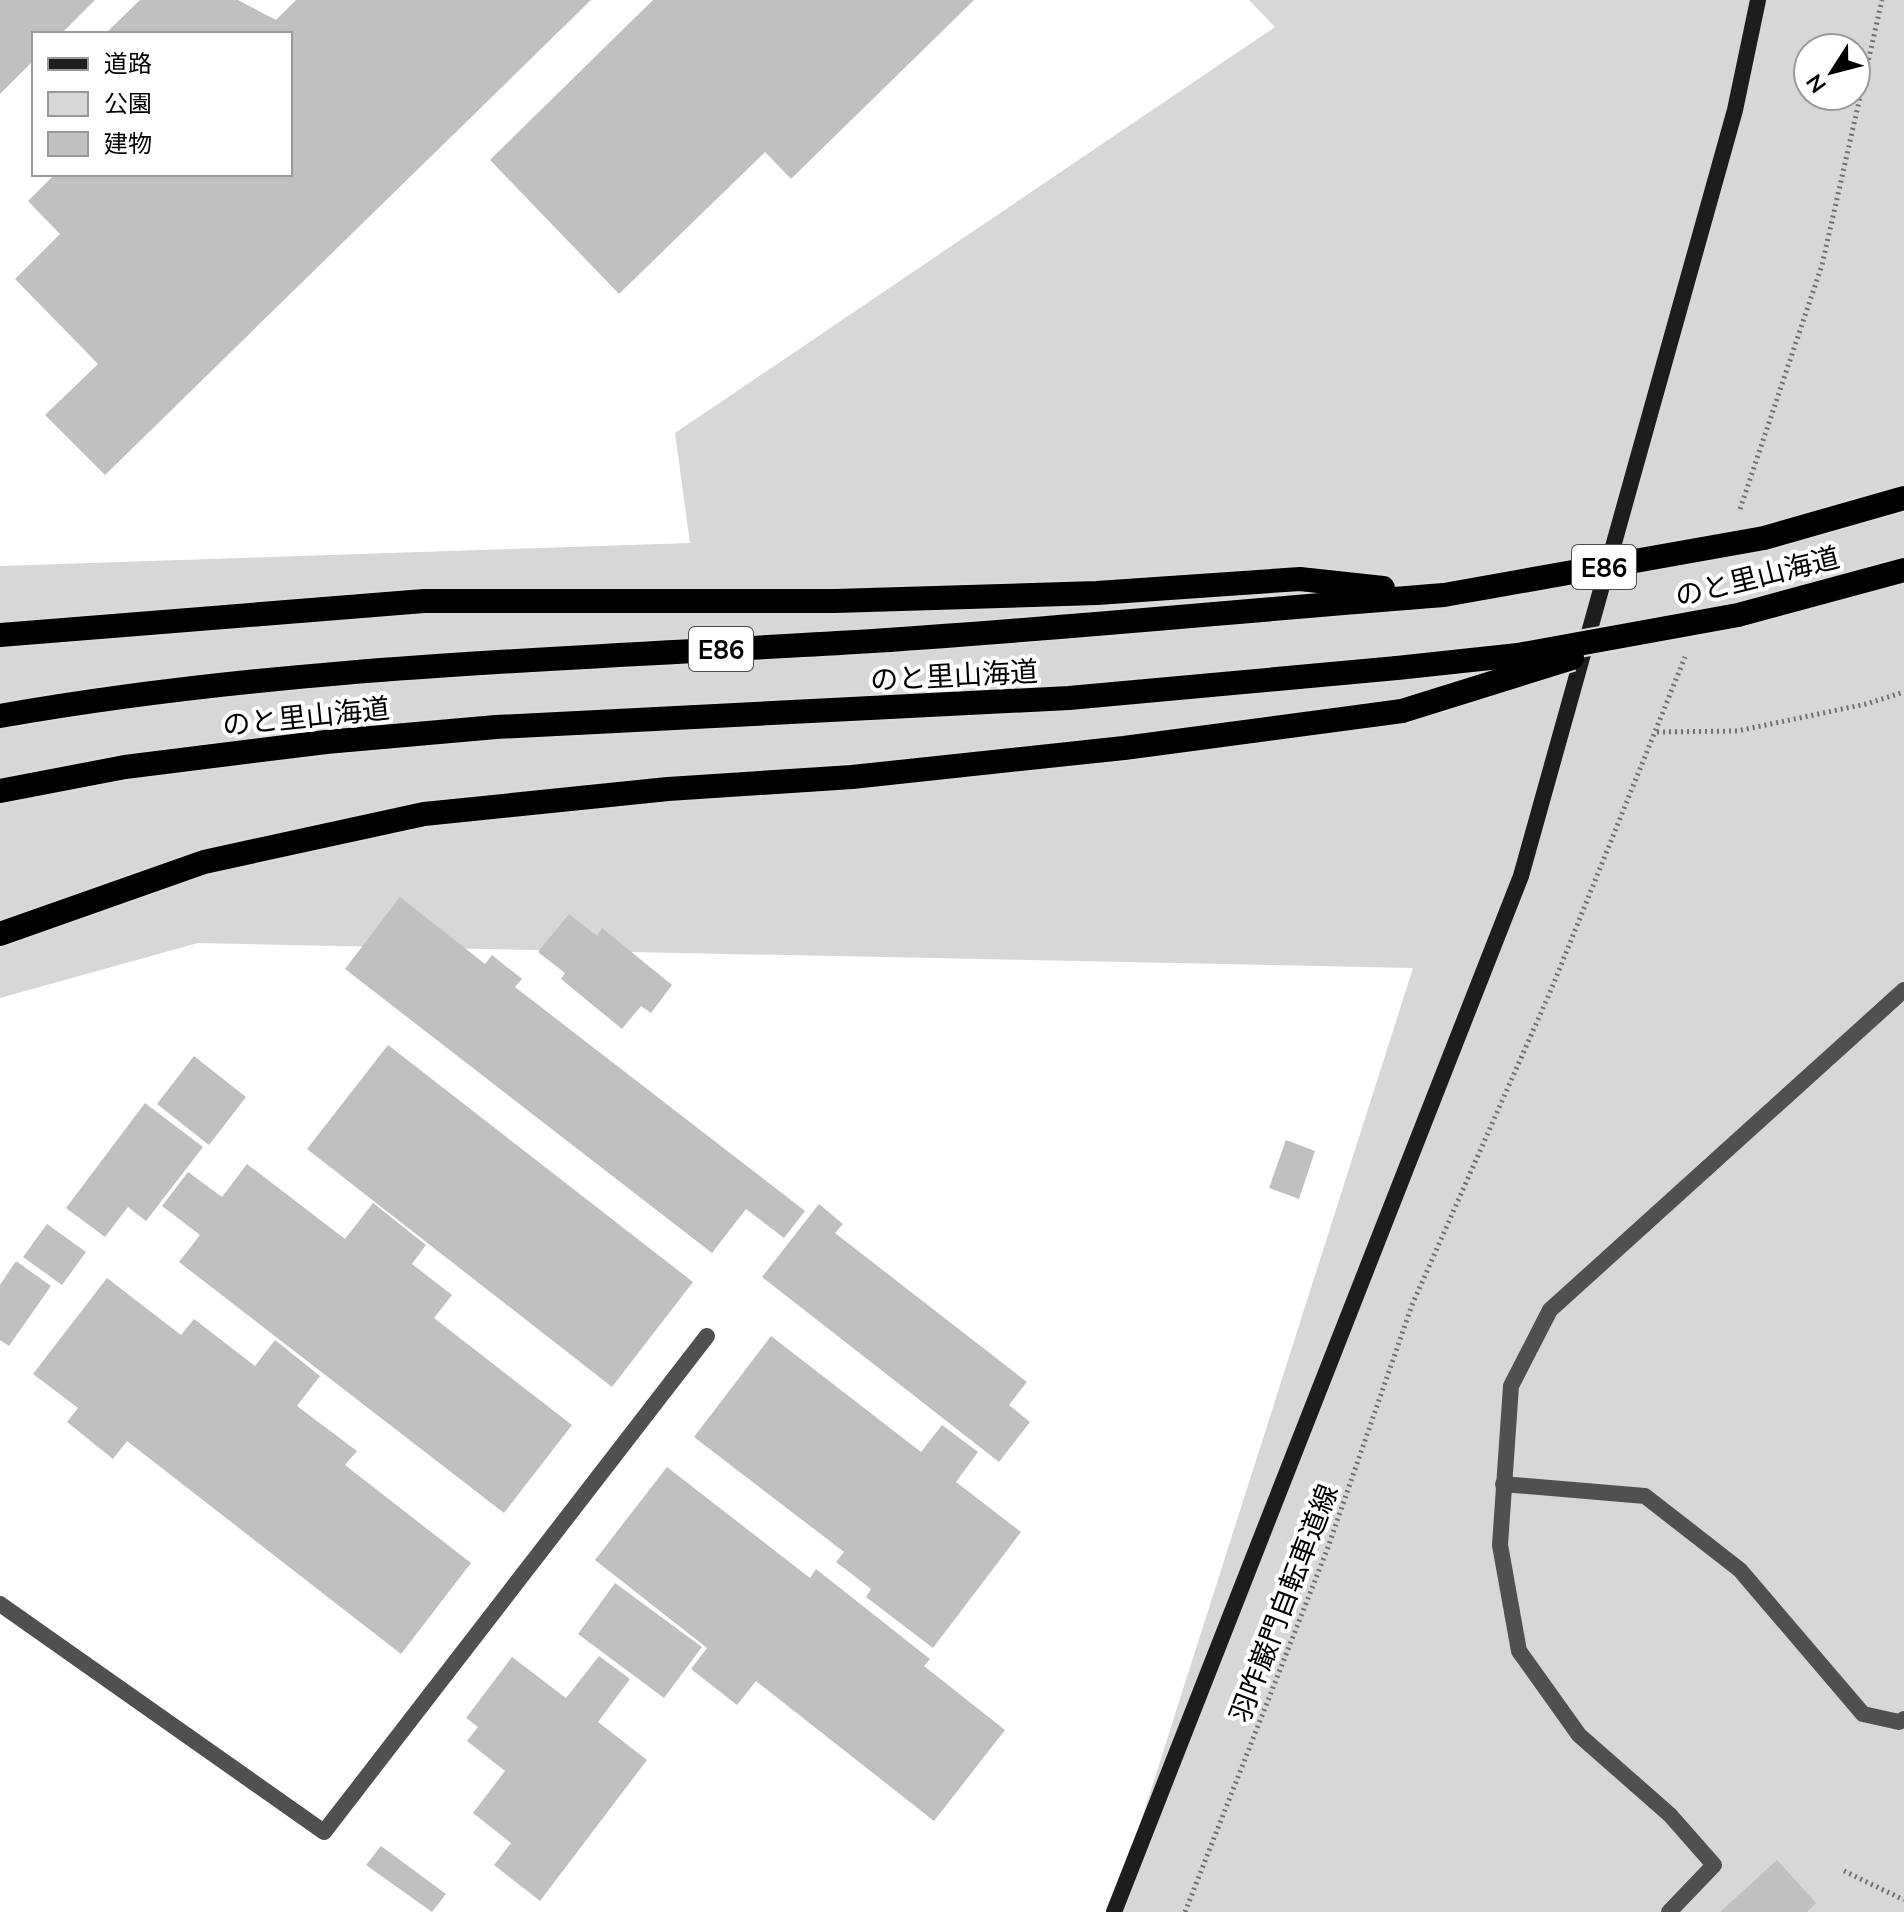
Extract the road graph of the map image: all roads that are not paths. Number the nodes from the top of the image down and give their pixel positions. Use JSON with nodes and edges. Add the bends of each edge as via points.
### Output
{"nodes":[{"id":1,"x":1758,"y":0,"type":"edge"},
{"id":2,"x":1904,"y":498,"type":"edge"},
{"id":3,"x":1904,"y":570,"type":"edge"},
{"id":4,"x":1444,"y":595,"type":"junction"},
{"id":5,"x":1658,"y":631,"type":"junction"},
{"id":6,"x":0,"y":635,"type":"edge"},
{"id":7,"x":0,"y":716,"type":"edge"},
{"id":8,"x":0,"y":791,"type":"edge"},
{"id":9,"x":0,"y":934,"type":"edge"},
{"id":10,"x":1904,"y":990,"type":"edge"},
{"id":11,"x":707,"y":1336,"type":"dead end"},
{"id":12,"x":1503,"y":1484,"type":"junction"},
{"id":13,"x":0,"y":1604,"type":"edge"},
{"id":14,"x":1904,"y":1719,"type":"edge"},
{"id":15,"x":1114,"y":1912,"type":"edge"},
{"id":16,"x":1669,"y":1912,"type":"edge"}],
"edges":[{"from":1,"to":15,"type":"street","via":[[1735,110],[1521,876]]},
{"from":2,"to":4,"type":"highway","name":"のと里山海道","number":"E86","bridge":true,"via":[[1764,538]]},
{"from":3,"to":5,"type":"highway","name":"のと里山海道","bridge":true},
{"from":4,"to":6,"type":"highway","via":[[1300,579],[1097,593],[835,601],[424,601]]},
{"from":4,"to":7,"type":"highway","name":"のと里山海道","number":"E86","via":[[1071,628],[322,673],[107,697]]},
{"from":5,"to":8,"type":"highway","name":"のと里山海道","bridge":true,"via":[[1518,655],[1069,698],[373,738],[125,767]]},
{"from":5,"to":9,"type":"highway","bridge":true,"via":[[1402,711],[852,777],[424,814],[204,862]]},
{"from":10,"to":12,"type":"street","via":[[1550,1310],[1511,1386]]},
{"from":11,"to":13,"type":"street","via":[[324,1832]]},
{"from":12,"to":14,"type":"street","via":[[1645,1496],[1740,1570],[1863,1714]]},
{"from":12,"to":16,"type":"street","via":[[1500,1545],[1519,1651],[1579,1735],[1670,1815],[1714,1865]]}]}
